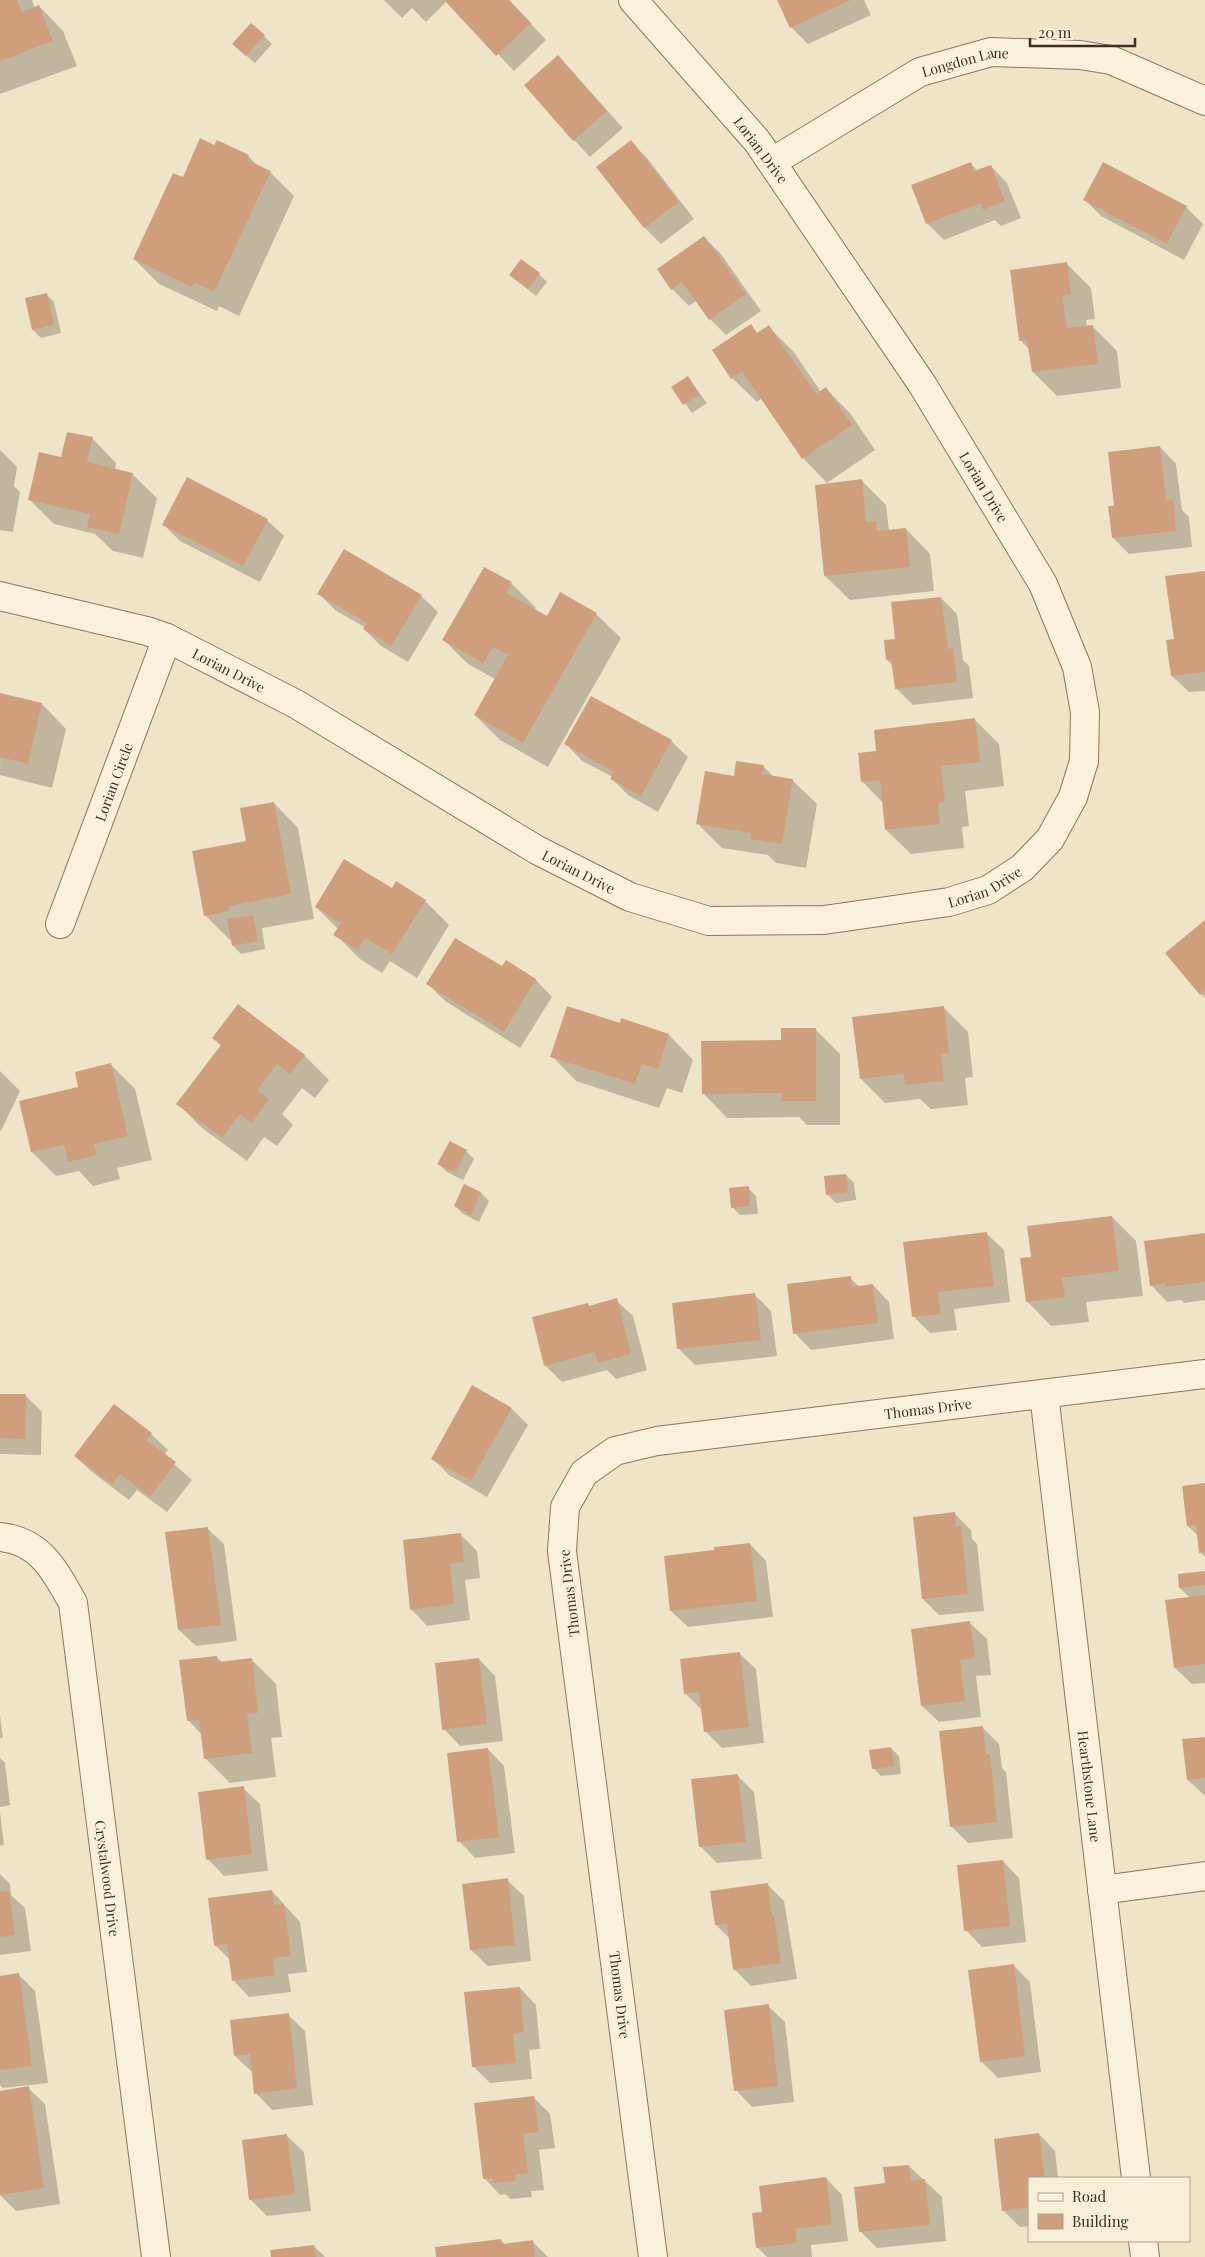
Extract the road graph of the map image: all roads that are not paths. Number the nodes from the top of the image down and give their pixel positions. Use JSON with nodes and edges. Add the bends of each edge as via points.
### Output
{"nodes":[{"id":1,"x":633,"y":0,"type":"edge"},
{"id":2,"x":1205,"y":101,"type":"edge"},
{"id":3,"x":772,"y":162,"type":"junction"},
{"id":4,"x":0,"y":596,"type":"edge"},
{"id":5,"x":167,"y":638,"type":"junction"},
{"id":6,"x":60,"y":924,"type":"dead end"},
{"id":7,"x":1205,"y":1374,"type":"edge"},
{"id":8,"x":1044,"y":1394,"type":"junction"},
{"id":9,"x":0,"y":1537,"type":"edge"},
{"id":10,"x":1205,"y":1876,"type":"edge"},
{"id":11,"x":1102,"y":1890,"type":"junction"},
{"id":12,"x":1136,"y":2177,"type":"edge"},
{"id":13,"x":1143,"y":2242,"type":"edge"},
{"id":14,"x":156,"y":2257,"type":"edge"},
{"id":15,"x":653,"y":2257,"type":"edge"},
{"id":16,"x":1145,"y":2257,"type":"edge"}],
"edges":[{"from":1,"to":3,"type":"street","name":"Lorian Drive"},
{"from":2,"to":3,"type":"street","name":"Longdon Lane","via":[[1111,60],[1080,55],[991,52],[920,72]]},
{"from":3,"to":5,"type":"street","name":"Lorian Drive","via":[[922,384],[1043,584],[1077,667],[1085,712],[1084,760],[1073,797],[1050,839],[1022,868],[988,890],[949,902],[824,920],[709,921],[630,898],[537,850],[296,704]]},
{"from":4,"to":5,"type":"street","name":"Lorian Drive"},
{"from":5,"to":6,"type":"street","name":"Lorian Circle"},
{"from":7,"to":8,"type":"street","name":"Thomas Drive"},
{"from":8,"to":11,"type":"street","name":"Hearthstone Lane"},
{"from":8,"to":15,"type":"street","name":"Thomas Drive","via":[[657,1441],[615,1451],[584,1473],[565,1507],[562,1551]]},
{"from":9,"to":14,"type":"street","name":"Crystalwood Drive","via":[[13,1538],[42,1554],[74,1603]]},
{"from":10,"to":11,"type":"street"},
{"from":11,"to":12,"type":"street","name":"Hearthstone Lane"},
{"from":13,"to":16,"type":"street"}]}
